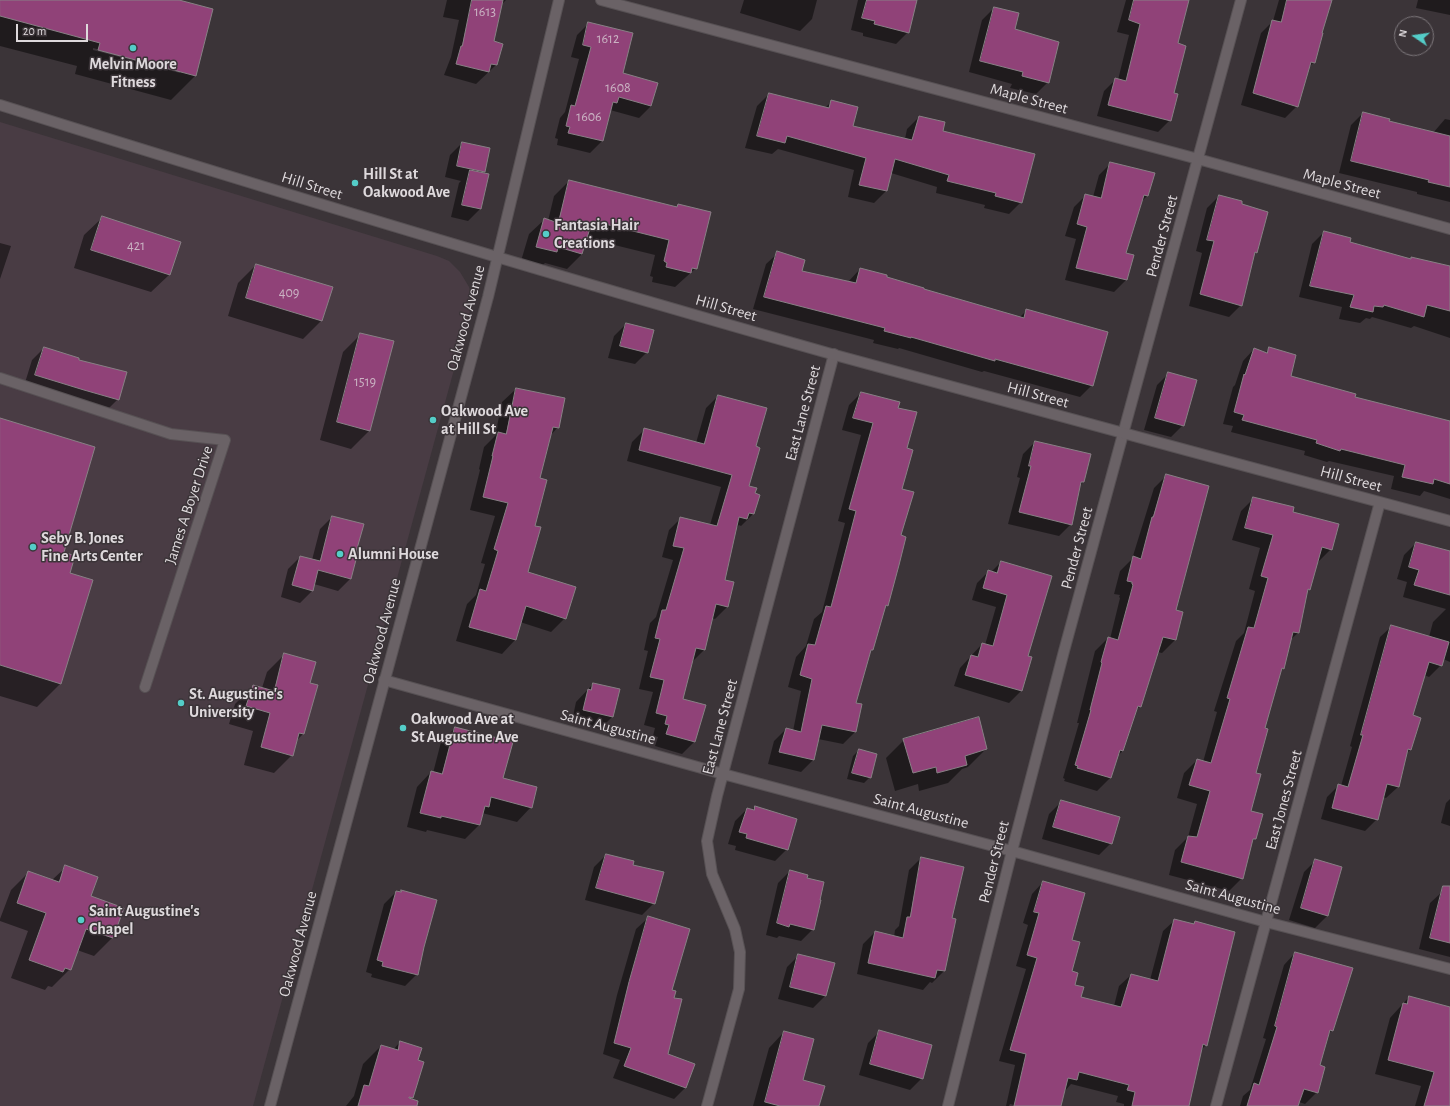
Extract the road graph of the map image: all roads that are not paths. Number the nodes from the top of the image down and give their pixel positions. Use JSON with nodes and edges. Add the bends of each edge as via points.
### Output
{"nodes":[{"id":1,"x":559,"y":0,"type":"edge"},
{"id":2,"x":600,"y":0,"type":"edge"},
{"id":3,"x":1241,"y":0,"type":"edge"},
{"id":4,"x":0,"y":105,"type":"edge"},
{"id":5,"x":1198,"y":159,"type":"junction"},
{"id":6,"x":1450,"y":229,"type":"edge"},
{"id":7,"x":498,"y":257,"type":"junction"},
{"id":8,"x":834,"y":354,"type":"junction"},
{"id":9,"x":0,"y":378,"type":"edge"},
{"id":10,"x":1123,"y":434,"type":"junction"},
{"id":11,"x":1380,"y":502,"type":"junction"},
{"id":12,"x":1450,"y":521,"type":"edge"},
{"id":13,"x":384,"y":680,"type":"junction"},
{"id":14,"x":145,"y":687,"type":"dead end"},
{"id":15,"x":723,"y":774,"type":"junction"},
{"id":16,"x":1012,"y":851,"type":"junction"},
{"id":17,"x":1266,"y":922,"type":"junction"},
{"id":18,"x":1450,"y":969,"type":"edge"},
{"id":19,"x":270,"y":1106,"type":"edge"},
{"id":20,"x":707,"y":1106,"type":"edge"},
{"id":21,"x":948,"y":1106,"type":"edge"},
{"id":22,"x":1216,"y":1106,"type":"edge"}],
"edges":[{"from":1,"to":7,"type":"street","name":"Oakwood Avenue"},
{"from":2,"to":5,"type":"street","name":"Maple Street"},
{"from":3,"to":5,"type":"street","name":"Pender Street"},
{"from":4,"to":7,"type":"street","name":"Hill Street"},
{"from":5,"to":6,"type":"street","name":"Maple Street"},
{"from":5,"to":10,"type":"street","name":"Pender Street"},
{"from":7,"to":8,"type":"street","name":"Hill Street"},
{"from":7,"to":13,"type":"street","name":"Oakwood Avenue"},
{"from":8,"to":10,"type":"street","name":"Hill Street"},
{"from":8,"to":15,"type":"street","name":"East Lane Street"},
{"from":9,"to":14,"type":"street","name":"James A Boyer Drive","via":[[171,434],[225,440]]},
{"from":10,"to":11,"type":"street","name":"Hill Street"},
{"from":10,"to":16,"type":"street","name":"Pender Street"},
{"from":11,"to":12,"type":"street","name":"Hill Street"},
{"from":11,"to":17,"type":"street","name":"East Jones Street"},
{"from":13,"to":15,"type":"street","name":"Saint Augustine"},
{"from":13,"to":19,"type":"street","name":"Oakwood Avenue"},
{"from":15,"to":16,"type":"street","name":"Saint Augustine"},
{"from":15,"to":20,"type":"street","name":"East Lane Street","via":[[707,841],[712,874],[735,930],[740,952],[739,989]]},
{"from":16,"to":17,"type":"street","name":"Saint Augustine"},
{"from":16,"to":21,"type":"street","name":"Pender Street"},
{"from":17,"to":18,"type":"street","name":"Saint Augustine"},
{"from":17,"to":22,"type":"street","name":"East Jones Street"}]}
